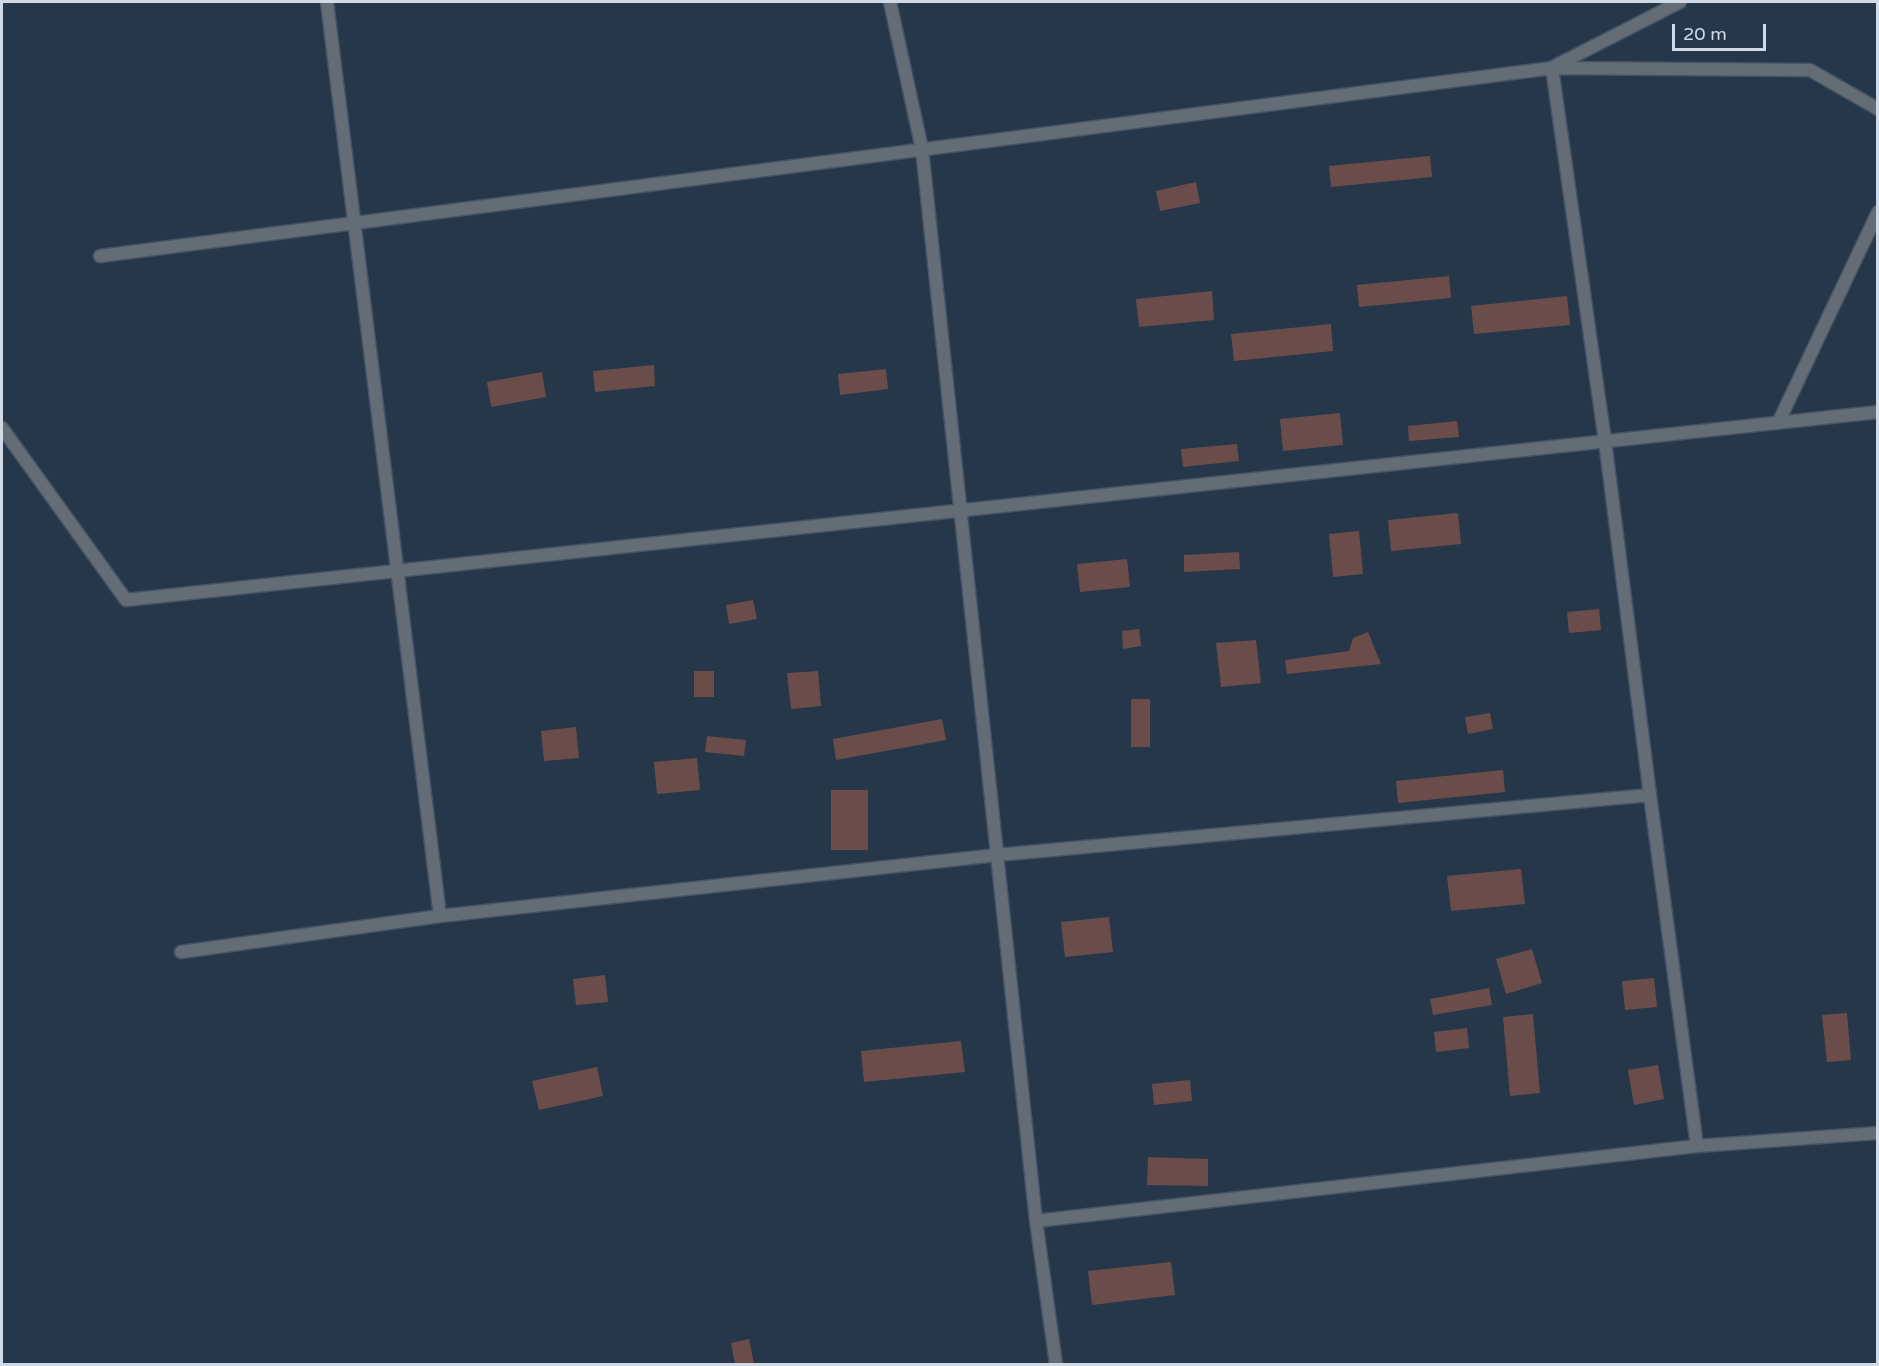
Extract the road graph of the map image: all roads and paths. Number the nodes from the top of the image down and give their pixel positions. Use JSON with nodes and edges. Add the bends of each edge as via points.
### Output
{"nodes":[{"id":1,"x":327,"y":2,"type":"edge"},
{"id":2,"x":890,"y":2,"type":"edge"},
{"id":3,"x":1680,"y":2,"type":"edge"},
{"id":4,"x":1552,"y":68,"type":"junction"},
{"id":5,"x":1878,"y":109,"type":"edge"},
{"id":6,"x":922,"y":149,"type":"junction"},
{"id":7,"x":1878,"y":212,"type":"edge"},
{"id":8,"x":354,"y":223,"type":"junction"},
{"id":9,"x":100,"y":256,"type":"dead end"},
{"id":10,"x":1878,"y":412,"type":"edge"},
{"id":11,"x":1778,"y":423,"type":"junction"},
{"id":12,"x":2,"y":428,"type":"edge"},
{"id":13,"x":1605,"y":441,"type":"junction"},
{"id":14,"x":961,"y":511,"type":"junction"},
{"id":15,"x":397,"y":572,"type":"junction"},
{"id":16,"x":1650,"y":795,"type":"junction"},
{"id":17,"x":997,"y":855,"type":"junction"},
{"id":18,"x":440,"y":916,"type":"junction"},
{"id":19,"x":181,"y":952,"type":"dead end"},
{"id":20,"x":1878,"y":1133,"type":"edge"},
{"id":21,"x":1697,"y":1146,"type":"junction"},
{"id":22,"x":1036,"y":1221,"type":"junction"},
{"id":23,"x":1056,"y":1365,"type":"edge"}],
"edges":[{"from":1,"to":8,"type":"street"},
{"from":2,"to":6,"type":"street"},
{"from":3,"to":4,"type":"street"},
{"from":4,"to":5,"type":"street","via":[[1810,70]]},
{"from":4,"to":6,"type":"street"},
{"from":4,"to":13,"type":"street"},
{"from":6,"to":8,"type":"street"},
{"from":6,"to":14,"type":"street"},
{"from":7,"to":11,"type":"street"},
{"from":8,"to":9,"type":"street"},
{"from":8,"to":15,"type":"street"},
{"from":10,"to":11,"type":"street"},
{"from":11,"to":13,"type":"street"},
{"from":12,"to":15,"type":"street","via":[[126,600]]},
{"from":13,"to":14,"type":"street"},
{"from":13,"to":16,"type":"street"},
{"from":14,"to":15,"type":"street"},
{"from":14,"to":17,"type":"street"},
{"from":15,"to":18,"type":"street"},
{"from":16,"to":17,"type":"street"},
{"from":16,"to":21,"type":"street"},
{"from":17,"to":18,"type":"street"},
{"from":17,"to":22,"type":"street"},
{"from":18,"to":19,"type":"street"},
{"from":20,"to":21,"type":"street"},
{"from":21,"to":22,"type":"street"},
{"from":22,"to":23,"type":"street"}]}
